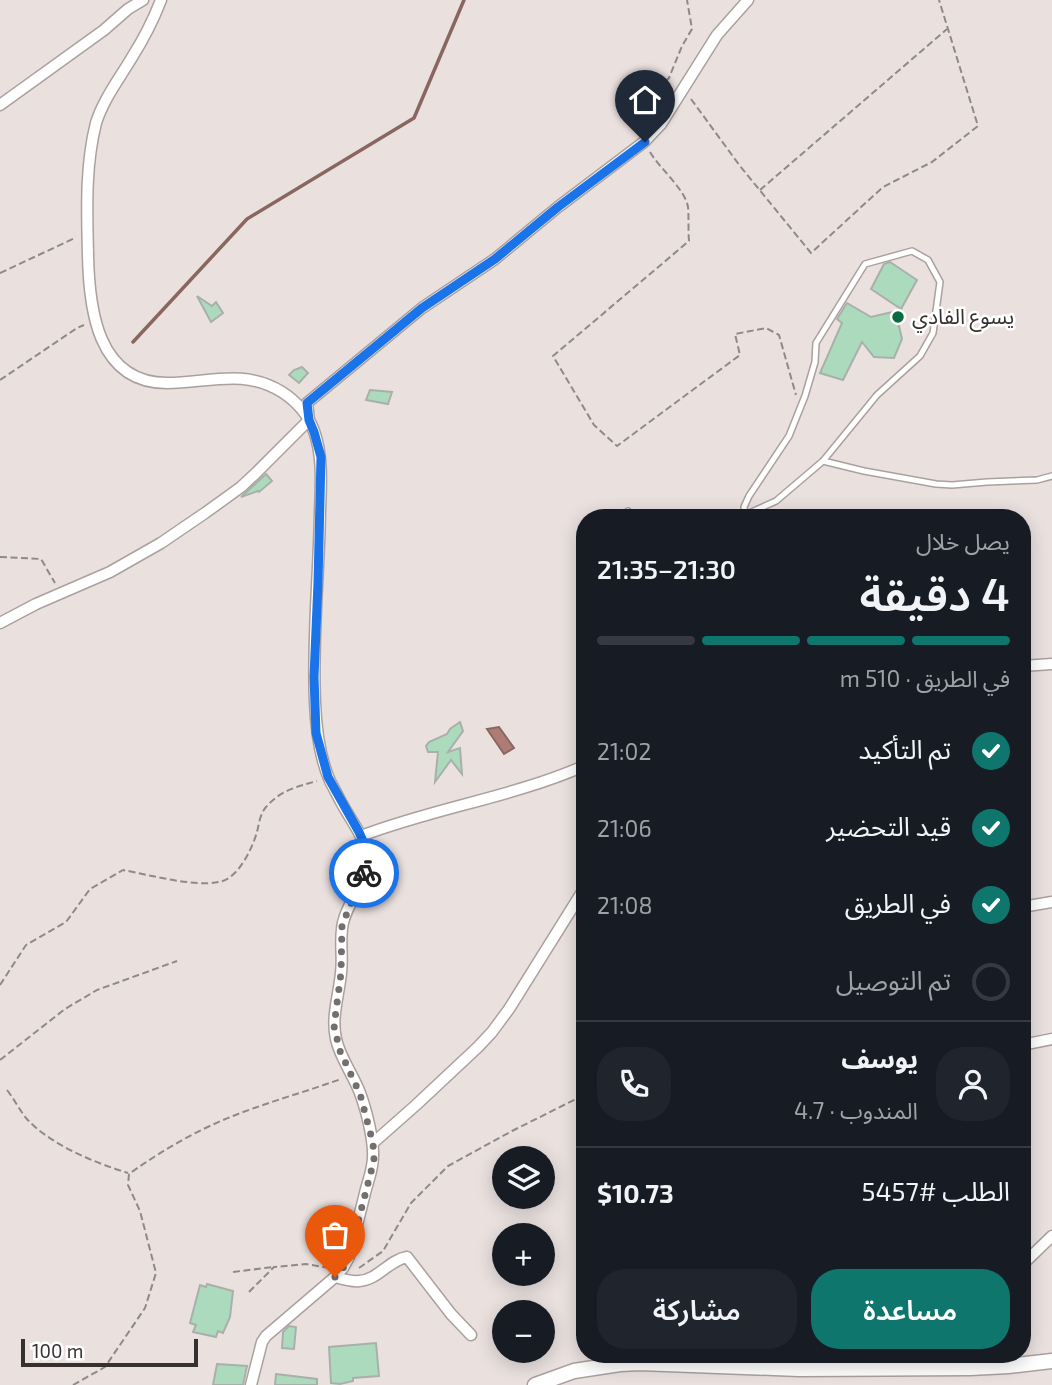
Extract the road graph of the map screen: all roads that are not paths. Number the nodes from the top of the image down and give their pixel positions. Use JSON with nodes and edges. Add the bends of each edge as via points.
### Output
{"nodes":[{"id":1,"x":143,"y":0,"type":"edge"},
{"id":2,"x":161,"y":0,"type":"edge"},
{"id":3,"x":748,"y":0,"type":"edge"},
{"id":4,"x":0,"y":105,"type":"edge"},
{"id":5,"x":309,"y":420,"type":"junction"},
{"id":6,"x":822,"y":461,"type":"junction"},
{"id":7,"x":1052,"y":476,"type":"edge"},
{"id":8,"x":744,"y":509,"type":"edge"},
{"id":9,"x":759,"y":509,"type":"edge"},
{"id":10,"x":0,"y":623,"type":"edge"},
{"id":11,"x":1052,"y":664,"type":"edge"},
{"id":12,"x":1031,"y":665,"type":"edge"},
{"id":13,"x":576,"y":769,"type":"edge"},
{"id":14,"x":361,"y":836,"type":"junction"},
{"id":15,"x":576,"y":902,"type":"edge"},
{"id":16,"x":1052,"y":902,"type":"edge"},
{"id":17,"x":1031,"y":906,"type":"edge"},
{"id":18,"x":1052,"y":1039,"type":"edge"},
{"id":19,"x":1031,"y":1043,"type":"edge"},
{"id":20,"x":373,"y":1143,"type":"junction"},
{"id":21,"x":1052,"y":1236,"type":"edge"},
{"id":22,"x":1031,"y":1256,"type":"edge"},
{"id":23,"x":340,"y":1278,"type":"junction"},
{"id":24,"x":471,"y":1335,"type":"dead end"},
{"id":25,"x":1052,"y":1361,"type":"edge"},
{"id":26,"x":931,"y":1363,"type":"edge"},
{"id":27,"x":928,"y":1367,"type":"junction"},
{"id":28,"x":251,"y":1385,"type":"edge"},
{"id":29,"x":535,"y":1385,"type":"edge"}],
"edges":[{"from":1,"to":4,"type":"street"},
{"from":2,"to":5,"type":"street","via":[[109,94],[97,121],[89,162],[88,266],[100,339],[110,355],[138,377],[169,383],[229,378],[259,382],[292,399]]},
{"from":3,"to":5,"type":"street","via":[[717,34],[645,142],[495,259],[422,308],[329,384],[307,403]]},
{"from":5,"to":10,"type":"street","via":[[256,473],[205,513],[110,572]]},
{"from":5,"to":14,"type":"street","via":[[321,457],[316,733],[328,777]]},
{"from":6,"to":7,"type":"lane","via":[[936,484]]},
{"from":6,"to":8,"type":"lane","via":[[877,396],[920,356],[933,333],[940,282],[928,260],[912,251],[865,264],[816,343],[815,362],[789,436]]},
{"from":6,"to":9,"type":"lane","via":[[786,494]]},
{"from":11,"to":12,"type":"street"},
{"from":13,"to":14,"type":"street"},
{"from":14,"to":20,"type":"street","via":[[368,856],[342,925],[334,1026]]},
{"from":15,"to":20,"type":"street","via":[[492,1032]]},
{"from":16,"to":17,"type":"street"},
{"from":18,"to":19,"type":"street"},
{"from":20,"to":23,"type":"street","via":[[374,1160]]},
{"from":21,"to":22,"type":"street"},
{"from":23,"to":24,"type":"street","via":[[360,1282],[407,1257]]},
{"from":23,"to":28,"type":"street","via":[[266,1336]]},
{"from":25,"to":27,"type":"street"},
{"from":26,"to":27,"type":"street"},
{"from":27,"to":29,"type":"street","via":[[799,1369],[640,1363],[574,1371]]}]}
